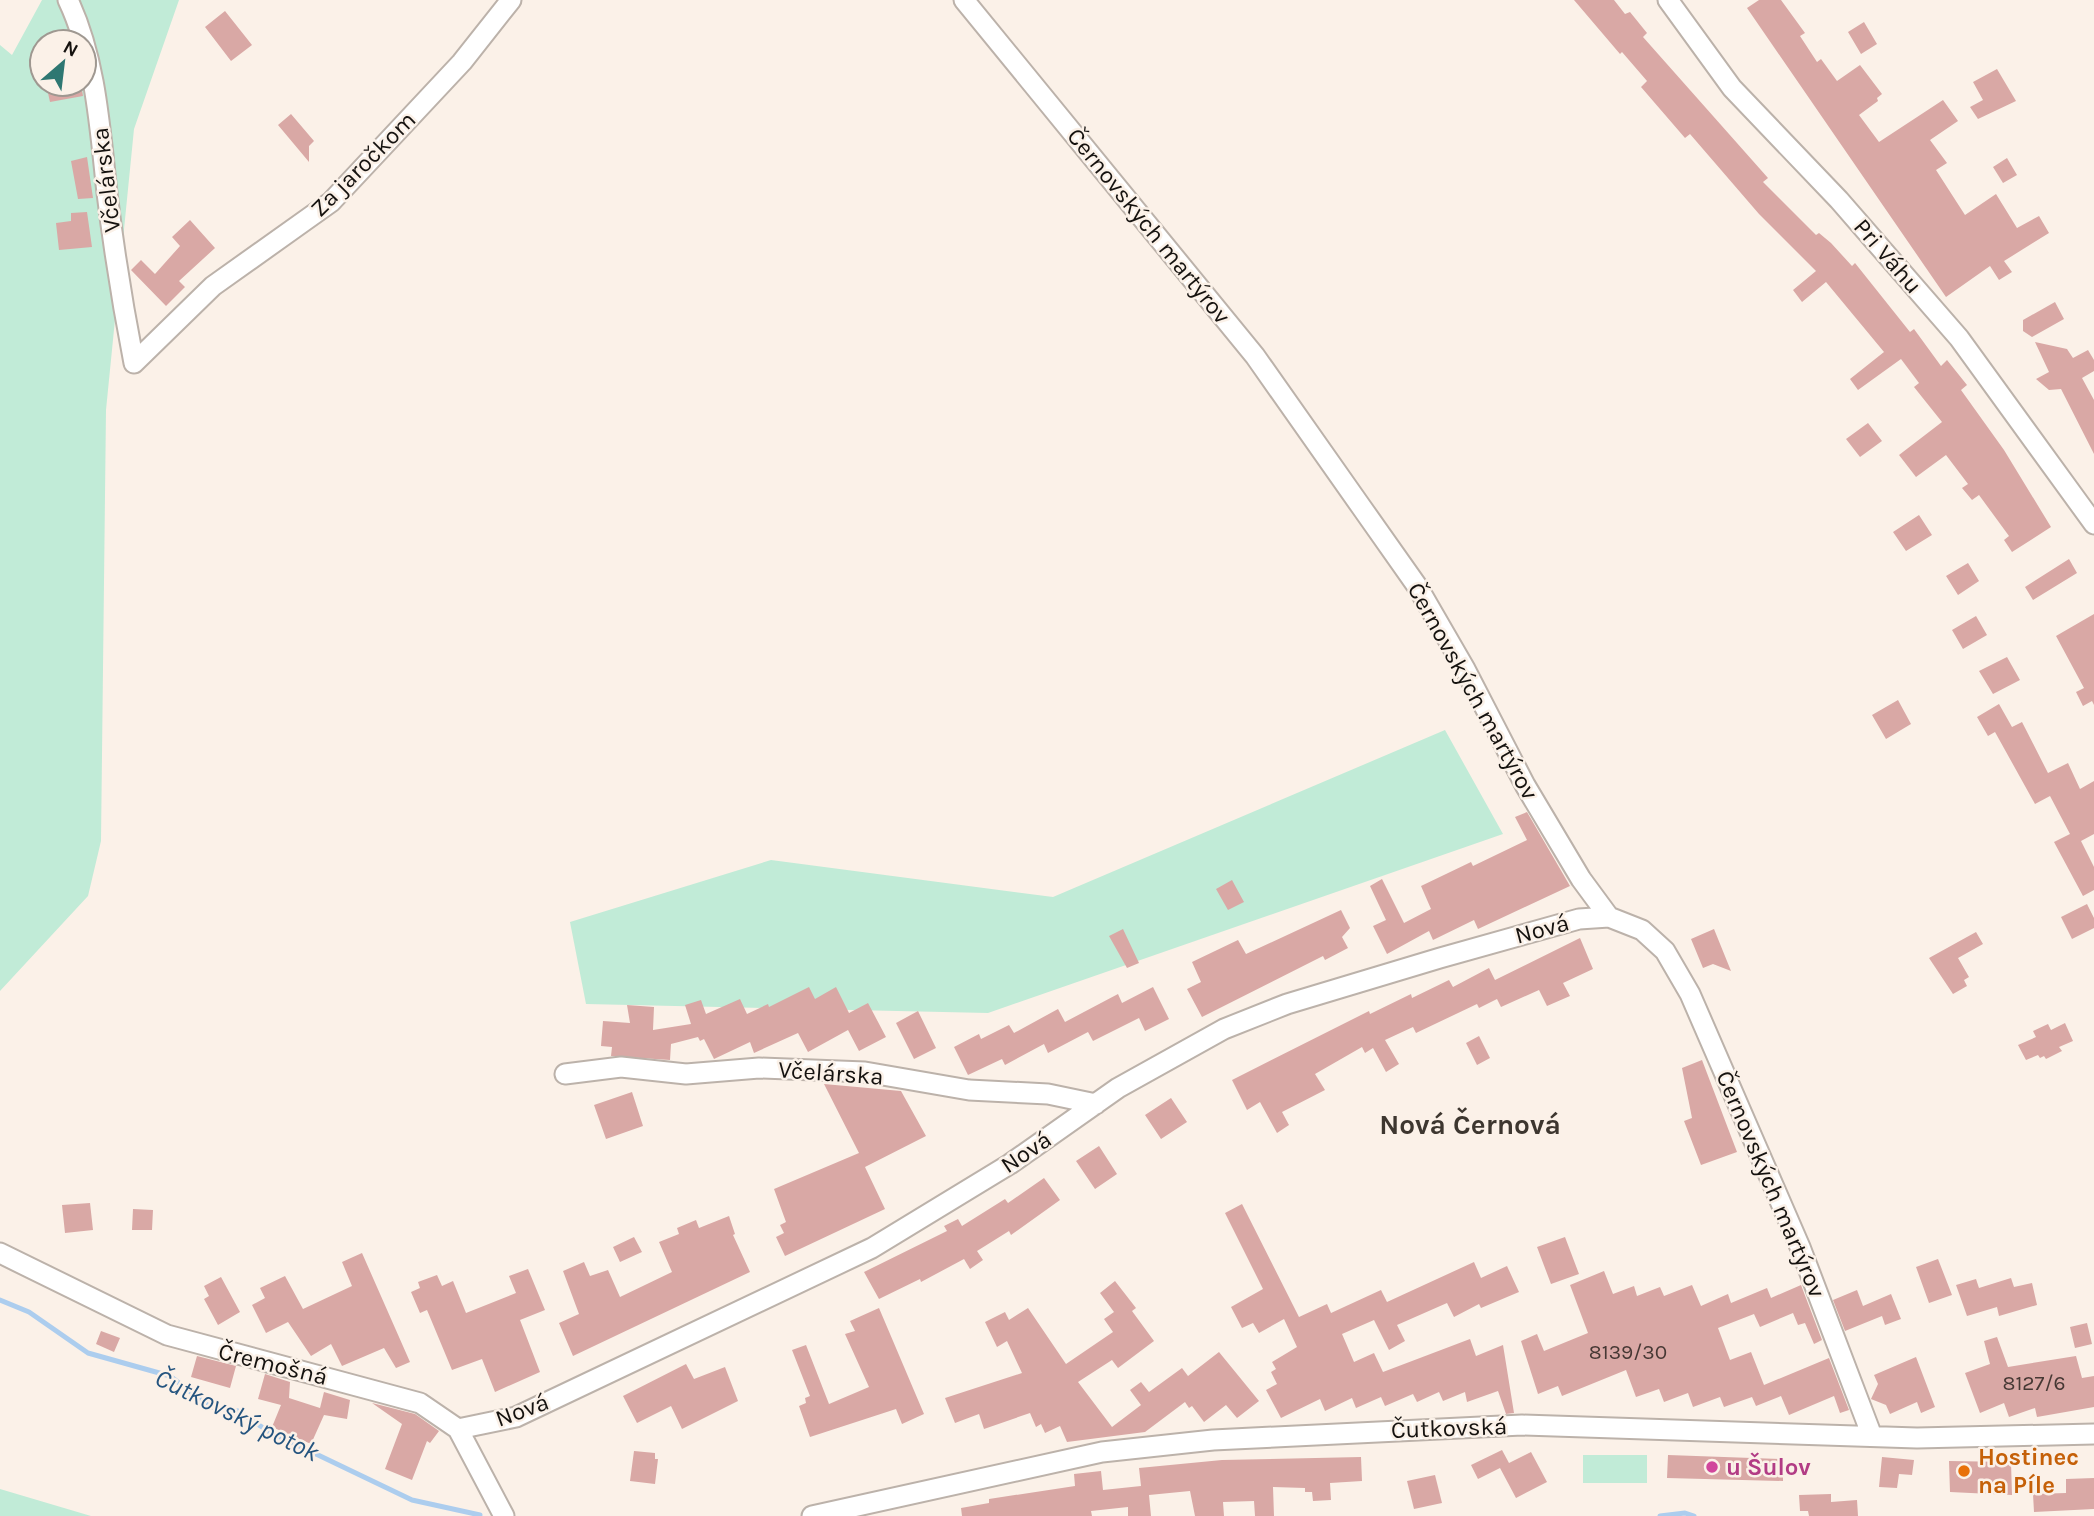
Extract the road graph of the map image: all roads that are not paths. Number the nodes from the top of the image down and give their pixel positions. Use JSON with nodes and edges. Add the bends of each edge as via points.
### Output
{"nodes":[{"id":1,"x":68,"y":0,"type":"edge"},
{"id":2,"x":511,"y":0,"type":"edge"},
{"id":3,"x":964,"y":0,"type":"edge"},
{"id":4,"x":1668,"y":0,"type":"edge"},
{"id":5,"x":134,"y":363,"type":"joint"},
{"id":6,"x":2094,"y":524,"type":"edge"},
{"id":7,"x":1609,"y":918,"type":"junction"},
{"id":8,"x":565,"y":1074,"type":"dead end"},
{"id":9,"x":1096,"y":1104,"type":"junction"},
{"id":10,"x":0,"y":1253,"type":"edge"},
{"id":11,"x":458,"y":1429,"type":"junction"},
{"id":12,"x":2094,"y":1434,"type":"edge"},
{"id":13,"x":1872,"y":1436,"type":"junction"},
{"id":14,"x":504,"y":1516,"type":"edge"},
{"id":15,"x":812,"y":1516,"type":"edge"}],
"edges":[{"from":1,"to":5,"type":"street","name":"Včelárska","via":[[82,30],[98,112],[117,278]]},
{"from":2,"to":5,"type":"street","name":"Za jaročkom","via":[[462,62],[331,202],[213,286]]},
{"from":3,"to":7,"type":"street","name":"Černovských martýrov","via":[[1255,356],[1417,586],[1525,785]]},
{"from":4,"to":6,"type":"street","name":"Pri Váhu","via":[[1732,89],[1839,200],[1959,338]]},
{"from":7,"to":9,"type":"street","name":"Nová","via":[[1578,919],[1287,1004],[1224,1029]]},
{"from":7,"to":13,"type":"street","name":"Černovských martýrov","via":[[1642,930],[1665,951],[1690,993],[1800,1247]]},
{"from":8,"to":9,"type":"street","name":"Včelárska","via":[[621,1066],[686,1074],[759,1069],[865,1072],[969,1090],[1048,1094]]},
{"from":9,"to":11,"type":"street","name":"Nová","via":[[1010,1164],[872,1248],[516,1417]]},
{"from":10,"to":11,"type":"street","name":"Čremošná","via":[[167,1335],[420,1403]]},
{"from":11,"to":14,"type":"street","name":"Čremošná"},
{"from":12,"to":13,"type":"street","name":"Čutkovská"},
{"from":13,"to":15,"type":"street","name":"Čutkovská","via":[[1522,1425],[1213,1440],[1102,1452]]}]}
